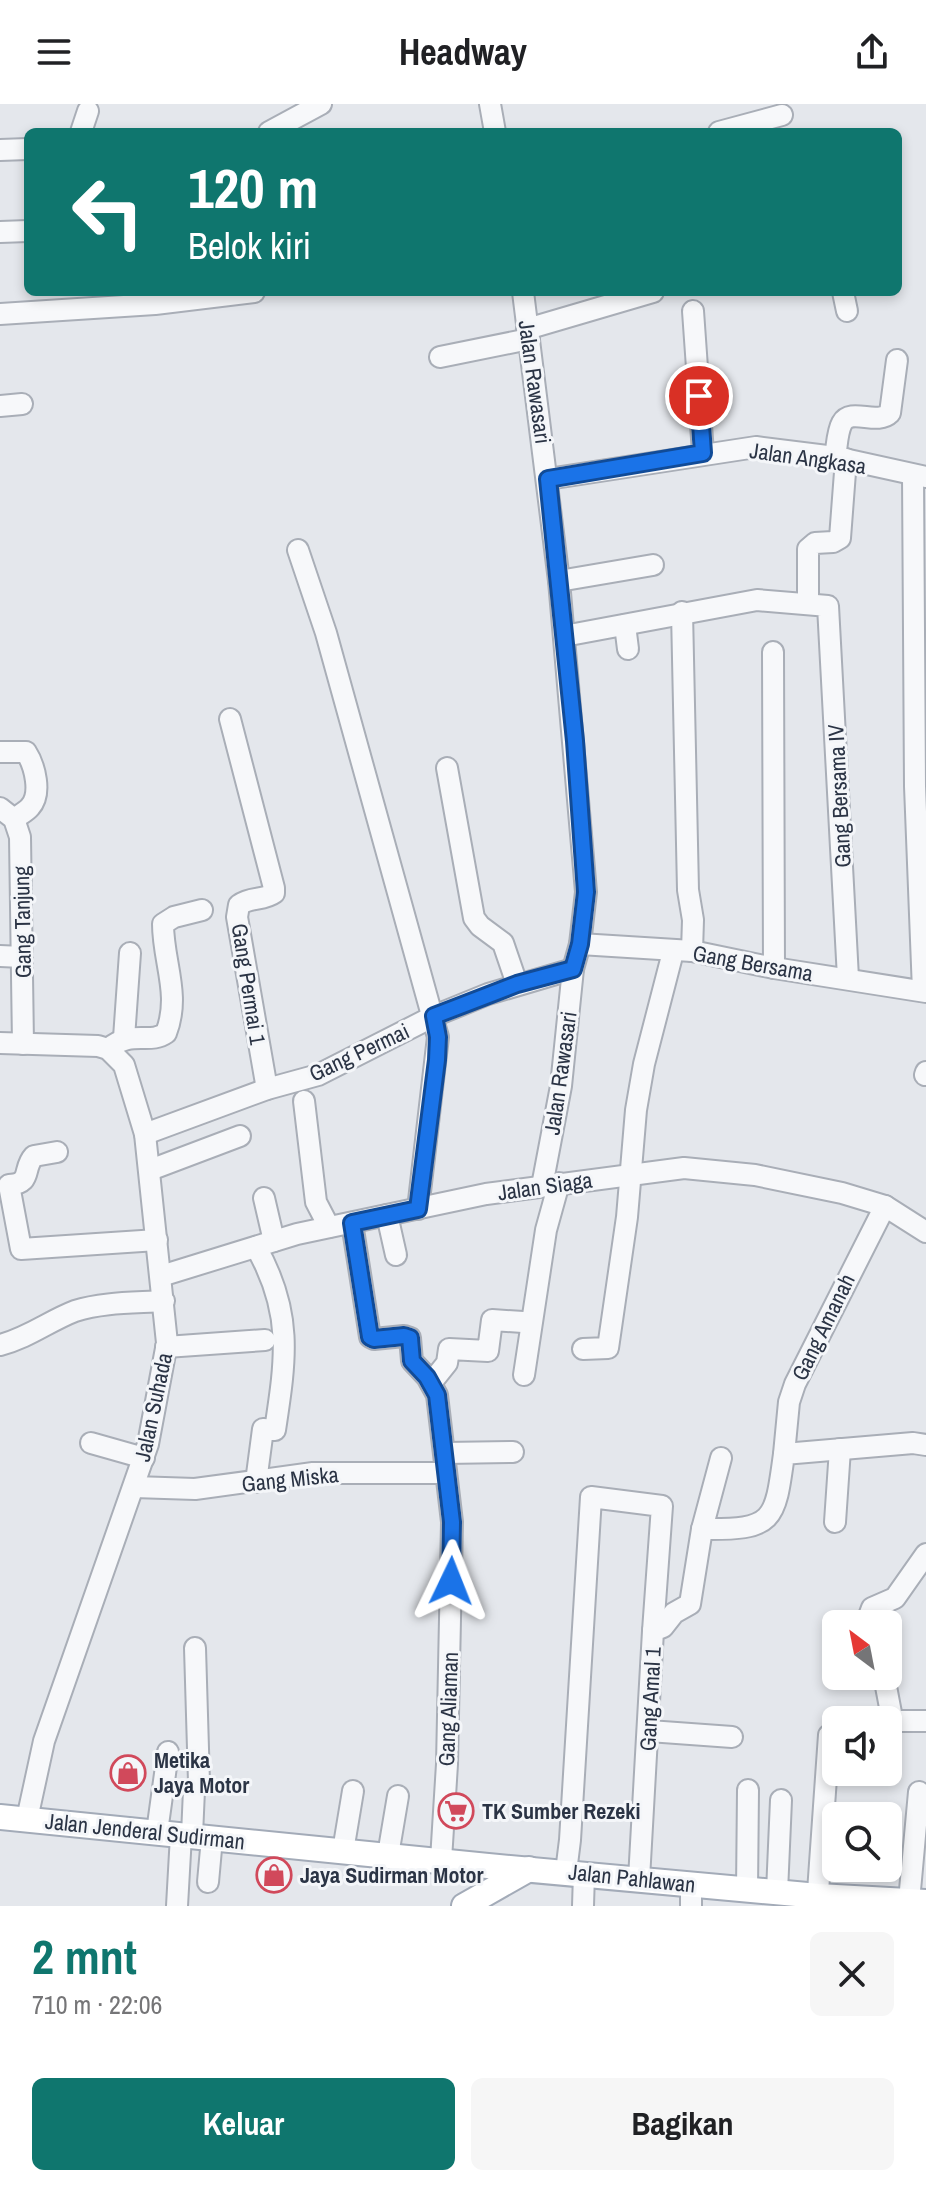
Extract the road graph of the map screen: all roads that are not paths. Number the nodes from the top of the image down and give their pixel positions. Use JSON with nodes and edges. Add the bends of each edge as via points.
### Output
{"nodes":[{"id":1,"x":321,"y":104,"type":"edge"},
{"id":2,"x":490,"y":104,"type":"edge"},
{"id":3,"x":88,"y":111,"type":"dead end"},
{"id":4,"x":782,"y":115,"type":"dead end"},
{"id":5,"x":82,"y":128,"type":"edge"},
{"id":6,"x":276,"y":128,"type":"edge"},
{"id":7,"x":494,"y":128,"type":"edge"},
{"id":8,"x":735,"y":128,"type":"edge"},
{"id":9,"x":24,"y":149,"type":"edge"},
{"id":10,"x":0,"y":150,"type":"edge"},
{"id":11,"x":24,"y":231,"type":"edge"},
{"id":12,"x":0,"y":232,"type":"edge"},
{"id":13,"x":221,"y":296,"type":"edge"},
{"id":14,"x":523,"y":296,"type":"edge"},
{"id":15,"x":641,"y":296,"type":"edge"},
{"id":16,"x":693,"y":311,"type":"dead end"},
{"id":17,"x":0,"y":314,"type":"edge"},
{"id":18,"x":528,"y":334,"type":"junction"},
{"id":19,"x":440,"y":357,"type":"dead end"},
{"id":20,"x":897,"y":360,"type":"dead end"},
{"id":21,"x":22,"y":404,"type":"dead end"},
{"id":22,"x":0,"y":406,"type":"edge"},
{"id":23,"x":703,"y":453,"type":"junction"},
{"id":24,"x":840,"y":458,"type":"junction"},
{"id":25,"x":919,"y":477,"type":"edge"},
{"id":26,"x":548,"y":479,"type":"junction"},
{"id":27,"x":298,"y":550,"type":"dead end"},
{"id":28,"x":920,"y":556,"type":"edge"},
{"id":29,"x":653,"y":565,"type":"dead end"},
{"id":30,"x":559,"y":581,"type":"junction"},
{"id":31,"x":808,"y":603,"type":"junction"},
{"id":32,"x":682,"y":612,"type":"junction"},
{"id":33,"x":625,"y":625,"type":"junction"},
{"id":34,"x":564,"y":636,"type":"junction"},
{"id":35,"x":628,"y":649,"type":"dead end"},
{"id":36,"x":773,"y":652,"type":"dead end"},
{"id":37,"x":919,"y":676,"type":"edge"},
{"id":38,"x":230,"y":719,"type":"dead end"},
{"id":39,"x":920,"y":719,"type":"edge"},
{"id":40,"x":0,"y":752,"type":"edge"},
{"id":41,"x":447,"y":768,"type":"dead end"},
{"id":42,"x":7,"y":813,"type":"edge"},
{"id":43,"x":202,"y":910,"type":"dead end"},
{"id":44,"x":580,"y":944,"type":"junction"},
{"id":45,"x":682,"y":951,"type":"junction"},
{"id":46,"x":130,"y":953,"type":"dead end"},
{"id":47,"x":0,"y":956,"type":"edge"},
{"id":48,"x":22,"y":957,"type":"junction"},
{"id":49,"x":774,"y":968,"type":"junction"},
{"id":50,"x":573,"y":969,"type":"junction"},
{"id":51,"x":848,"y":978,"type":"junction"},
{"id":52,"x":517,"y":984,"type":"junction"},
{"id":53,"x":925,"y":991,"type":"edge"},
{"id":54,"x":434,"y":1016,"type":"junction"},
{"id":55,"x":0,"y":1043,"type":"edge"},
{"id":56,"x":23,"y":1044,"type":"junction"},
{"id":57,"x":116,"y":1044,"type":"junction"},
{"id":58,"x":267,"y":1089,"type":"junction"},
{"id":59,"x":304,"y":1101,"type":"dead end"},
{"id":60,"x":145,"y":1134,"type":"junction"},
{"id":61,"x":240,"y":1136,"type":"dead end"},
{"id":62,"x":57,"y":1152,"type":"dead end"},
{"id":63,"x":150,"y":1170,"type":"junction"},
{"id":64,"x":631,"y":1174,"type":"junction"},
{"id":65,"x":4,"y":1184,"type":"edge"},
{"id":66,"x":550,"y":1185,"type":"junction"},
{"id":67,"x":264,"y":1198,"type":"dead end"},
{"id":68,"x":316,"y":1202,"type":"junction"},
{"id":69,"x":885,"y":1206,"type":"junction"},
{"id":70,"x":418,"y":1209,"type":"junction"},
{"id":71,"x":387,"y":1215,"type":"junction"},
{"id":72,"x":352,"y":1223,"type":"junction"},
{"id":73,"x":329,"y":1227,"type":"junction"},
{"id":74,"x":926,"y":1232,"type":"edge"},
{"id":75,"x":297,"y":1234,"type":"junction"},
{"id":76,"x":157,"y":1240,"type":"junction"},
{"id":77,"x":265,"y":1244,"type":"junction"},
{"id":78,"x":396,"y":1255,"type":"dead end"},
{"id":79,"x":161,"y":1276,"type":"junction"},
{"id":80,"x":164,"y":1301,"type":"junction"},
{"id":81,"x":523,"y":1322,"type":"dead end"},
{"id":82,"x":265,"y":1340,"type":"dead end"},
{"id":83,"x":0,"y":1345,"type":"edge"},
{"id":84,"x":166,"y":1347,"type":"junction"},
{"id":85,"x":583,"y":1349,"type":"dead end"},
{"id":86,"x":524,"y":1375,"type":"dead end"},
{"id":87,"x":427,"y":1377,"type":"junction"},
{"id":88,"x":91,"y":1443,"type":"dead end"},
{"id":89,"x":926,"y":1445,"type":"edge"},
{"id":90,"x":840,"y":1449,"type":"junction"},
{"id":91,"x":513,"y":1452,"type":"dead end"},
{"id":92,"x":784,"y":1454,"type":"junction"},
{"id":93,"x":144,"y":1458,"type":"junction"},
{"id":94,"x":721,"y":1458,"type":"dead end"},
{"id":95,"x":445,"y":1463,"type":"junction"},
{"id":96,"x":256,"y":1482,"type":"junction"},
{"id":97,"x":134,"y":1487,"type":"junction"},
{"id":98,"x":835,"y":1522,"type":"dead end"},
{"id":99,"x":702,"y":1529,"type":"junction"},
{"id":100,"x":926,"y":1554,"type":"edge"},
{"id":101,"x":871,"y":1610,"type":"edge"},
{"id":102,"x":653,"y":1631,"type":"junction"},
{"id":103,"x":195,"y":1648,"type":"dead end"},
{"id":104,"x":887,"y":1690,"type":"edge"},
{"id":105,"x":926,"y":1721,"type":"edge"},
{"id":106,"x":649,"y":1731,"type":"junction"},
{"id":107,"x":732,"y":1737,"type":"dead end"},
{"id":108,"x":168,"y":1752,"type":"dead end"},
{"id":109,"x":826,"y":1786,"type":"edge"},
{"id":110,"x":748,"y":1790,"type":"dead end"},
{"id":111,"x":353,"y":1791,"type":"dead end"},
{"id":112,"x":919,"y":1792,"type":"dead end"},
{"id":113,"x":398,"y":1796,"type":"dead end"},
{"id":114,"x":781,"y":1800,"type":"dead end"},
{"id":115,"x":0,"y":1817,"type":"edge"},
{"id":116,"x":27,"y":1819,"type":"junction"},
{"id":117,"x":185,"y":1835,"type":"junction"},
{"id":118,"x":343,"y":1851,"type":"junction"},
{"id":119,"x":388,"y":1855,"type":"junction"},
{"id":120,"x":441,"y":1860,"type":"junction"},
{"id":121,"x":488,"y":1866,"type":"junction"},
{"id":122,"x":529,"y":1869,"type":"junction"},
{"id":123,"x":575,"y":1873,"type":"junction"},
{"id":124,"x":639,"y":1879,"type":"junction"},
{"id":125,"x":208,"y":1882,"type":"dead end"},
{"id":126,"x":747,"y":1890,"type":"junction"},
{"id":127,"x":777,"y":1892,"type":"junction"},
{"id":128,"x":691,"y":1895,"type":"edge"},
{"id":129,"x":818,"y":1901,"type":"edge"},
{"id":130,"x":921,"y":1903,"type":"edge"},
{"id":131,"x":177,"y":1906,"type":"edge"},
{"id":132,"x":456,"y":1906,"type":"edge"},
{"id":133,"x":464,"y":1906,"type":"edge"},
{"id":134,"x":583,"y":1906,"type":"edge"}],
"edges":[{"from":1,"to":6,"type":"street"},
{"from":2,"to":7,"type":"street"},
{"from":3,"to":5,"type":"street"},
{"from":4,"to":8,"type":"street"},
{"from":9,"to":10,"type":"street"},
{"from":11,"to":12,"type":"street"},
{"from":13,"to":17,"type":"street"},
{"from":14,"to":18,"type":"street","name":"Jalan Rawasari"},
{"from":15,"to":18,"type":"street"},
{"from":16,"to":23,"type":"street"},
{"from":18,"to":19,"type":"street"},
{"from":18,"to":26,"type":"street","name":"Jalan Rawasari"},
{"from":20,"to":24,"type":"street","via":[[890,413],[885,419],[854,416],[842,423]]},
{"from":21,"to":22,"type":"street"},
{"from":23,"to":24,"type":"street","name":"Jalan Angkasa","via":[[756,447]]},
{"from":23,"to":26,"type":"street","name":"Jalan Angkasa"},
{"from":24,"to":25,"type":"street","name":"Jalan Angkasa"},
{"from":24,"to":31,"type":"street","via":[[840,538],[808,549]]},
{"from":25,"to":28,"type":"street"},
{"from":26,"to":30,"type":"street","name":"Jalan Rawasari"},
{"from":27,"to":54,"type":"street"},
{"from":28,"to":37,"type":"street"},
{"from":29,"to":30,"type":"street"},
{"from":30,"to":34,"type":"street","name":"Jalan Rawasari"},
{"from":31,"to":32,"type":"street","via":[[757,600]]},
{"from":31,"to":51,"type":"street","name":"Gang Bersama IV","via":[[828,606],[830,614]]},
{"from":32,"to":33,"type":"street"},
{"from":32,"to":45,"type":"street","via":[[693,920]]},
{"from":33,"to":34,"type":"street"},
{"from":33,"to":35,"type":"street"},
{"from":34,"to":44,"type":"street","name":"Jalan Rawasari","via":[[586,892]]},
{"from":36,"to":49,"type":"street"},
{"from":37,"to":39,"type":"street"},
{"from":38,"to":58,"type":"street","name":"Gang Permai 1","via":[[274,888],[268,897],[244,901],[237,917]]},
{"from":39,"to":53,"type":"street"},
{"from":40,"to":42,"type":"street","via":[[26,752],[37,794],[30,807]]},
{"from":41,"to":52,"type":"street","via":[[474,918],[503,943]]},
{"from":42,"to":48,"type":"street","name":"Gang Tanjung","via":[[20,837]]},
{"from":43,"to":57,"type":"street","via":[[163,924],[173,1005],[166,1033]]},
{"from":44,"to":45,"type":"street","name":"Gang Bersama"},
{"from":44,"to":50,"type":"street","name":"Jalan Rawasari"},
{"from":45,"to":49,"type":"street","name":"Gang Bersama"},
{"from":45,"to":64,"type":"street","via":[[644,1064]]},
{"from":46,"to":57,"type":"street"},
{"from":47,"to":48,"type":"street"},
{"from":48,"to":56,"type":"street","name":"Gang Tanjung"},
{"from":49,"to":51,"type":"street","name":"Gang Bersama"},
{"from":50,"to":52,"type":"street","name":"Gang Permai"},
{"from":50,"to":66,"type":"street","name":"Jalan Rawasari"},
{"from":51,"to":53,"type":"street","name":"Gang Bersama"},
{"from":52,"to":54,"type":"street","name":"Gang Permai"},
{"from":54,"to":58,"type":"street","name":"Gang Permai","via":[[318,1075]]},
{"from":54,"to":70,"type":"street","via":[[437,1060]]},
{"from":55,"to":56,"type":"street"},
{"from":56,"to":57,"type":"street"},
{"from":57,"to":60,"type":"street","name":"Jalan Suhada"},
{"from":58,"to":60,"type":"street","name":"Gang Permai"},
{"from":59,"to":68,"type":"street"},
{"from":60,"to":63,"type":"street","name":"Jalan Suhada"},
{"from":61,"to":63,"type":"street"},
{"from":62,"to":65,"type":"street","via":[[34,1156],[19,1184]]},
{"from":63,"to":76,"type":"street","name":"Jalan Suhada"},
{"from":64,"to":66,"type":"street","name":"Jalan Siaga"},
{"from":64,"to":69,"type":"street","name":"Jalan Siaga","via":[[684,1168],[755,1175]]},
{"from":64,"to":85,"type":"street","via":[[608,1348]]},
{"from":65,"to":76,"type":"street","via":[[21,1249]]},
{"from":66,"to":70,"type":"street","name":"Jalan Siaga"},
{"from":66,"to":86,"type":"street","name":"Jalan Rawasari"},
{"from":67,"to":77,"type":"street"},
{"from":68,"to":73,"type":"street"},
{"from":68,"to":75,"type":"street"},
{"from":69,"to":74,"type":"street","name":"Jalan Siaga"},
{"from":69,"to":92,"type":"street","name":"Gang Amanah","via":[[795,1384]]},
{"from":70,"to":71,"type":"street","name":"Jalan Siaga"},
{"from":71,"to":72,"type":"street","name":"Jalan Siaga"},
{"from":71,"to":78,"type":"street"},
{"from":72,"to":73,"type":"street","name":"Jalan Siaga"},
{"from":72,"to":87,"type":"street","name":"Gang Aliaman","via":[[370,1337],[410,1338],[412,1361]]},
{"from":73,"to":75,"type":"street","name":"Jalan Siaga"},
{"from":75,"to":77,"type":"street","name":"Jalan Siaga"},
{"from":76,"to":79,"type":"street","name":"Jalan Suhada"},
{"from":77,"to":79,"type":"street","name":"Jalan Siaga"},
{"from":77,"to":96,"type":"street","via":[[286,1350],[275,1430],[263,1429]]},
{"from":79,"to":80,"type":"street","name":"Jalan Suhada"},
{"from":80,"to":83,"type":"street","via":[[90,1307]]},
{"from":80,"to":84,"type":"street","name":"Jalan Suhada"},
{"from":81,"to":87,"type":"street","via":[[492,1320],[488,1351],[449,1349],[447,1363]]},
{"from":82,"to":84,"type":"street"},
{"from":84,"to":93,"type":"street","name":"Jalan Suhada"},
{"from":87,"to":95,"type":"street","name":"Gang Aliaman","via":[[437,1395]]},
{"from":88,"to":93,"type":"street"},
{"from":89,"to":90,"type":"street"},
{"from":90,"to":92,"type":"street"},
{"from":90,"to":98,"type":"street"},
{"from":91,"to":95,"type":"street","name":"Gang Miska"},
{"from":92,"to":99,"type":"street","via":[[778,1499],[768,1517],[752,1527]]},
{"from":93,"to":97,"type":"street","name":"Jalan Suhada"},
{"from":94,"to":99,"type":"street","name":"Gang Amal 1"},
{"from":95,"to":96,"type":"street","name":"Gang Miska"},
{"from":95,"to":120,"type":"street","name":"Gang Aliaman","via":[[452,1549]]},
{"from":96,"to":97,"type":"street","name":"Gang Miska","via":[[195,1489]]},
{"from":97,"to":116,"type":"street","name":"Jalan Suhada","via":[[44,1741]]},
{"from":99,"to":102,"type":"street","name":"Gang Amal 1","via":[[690,1604]]},
{"from":100,"to":101,"type":"street","via":[[895,1598]]},
{"from":102,"to":106,"type":"street","name":"Gang Amal 1"},
{"from":102,"to":123,"type":"street","via":[[662,1506],[591,1497]]},
{"from":103,"to":117,"type":"street","via":[[199,1782]]},
{"from":104,"to":105,"type":"street","via":[[892,1718]]},
{"from":106,"to":107,"type":"street"},
{"from":106,"to":124,"type":"street","name":"Gang Amal 1"},
{"from":108,"to":117,"type":"street"},
{"from":109,"to":129,"type":"street"},
{"from":110,"to":126,"type":"street"},
{"from":111,"to":118,"type":"street"},
{"from":112,"to":130,"type":"street"},
{"from":113,"to":119,"type":"street"},
{"from":114,"to":127,"type":"street"},
{"from":115,"to":116,"type":"main road","name":"Jalan Jenderal Sudirman"},
{"from":116,"to":117,"type":"main road","name":"Jalan Jenderal Sudirman"},
{"from":117,"to":118,"type":"main road","name":"Jalan Jenderal Sudirman"},
{"from":117,"to":125,"type":"street"},
{"from":117,"to":131,"type":"street"},
{"from":118,"to":119,"type":"main road","name":"Jalan Jenderal Sudirman"},
{"from":119,"to":120,"type":"main road","name":"Jalan Jenderal Sudirman"},
{"from":120,"to":121,"type":"main road","name":"Jalan Jenderal Sudirman"},
{"from":121,"to":122,"type":"main road","name":"Jalan Jenderal Sudirman"},
{"from":121,"to":132,"type":"main road"},
{"from":122,"to":123,"type":"main road","name":"Jalan Pahlawan"},
{"from":122,"to":133,"type":"main road"},
{"from":123,"to":124,"type":"main road","name":"Jalan Pahlawan"},
{"from":123,"to":134,"type":"street"},
{"from":124,"to":128,"type":"main road","name":"Jalan Pahlawan"},
{"from":126,"to":127,"type":"main road","name":"Jalan Pahlawan"},
{"from":126,"to":128,"type":"main road","name":"Jalan Pahlawan"},
{"from":127,"to":129,"type":"main road","name":"Jalan Pahlawan"},
{"from":129,"to":130,"type":"main road","name":"Jalan Pahlawan"}]}
